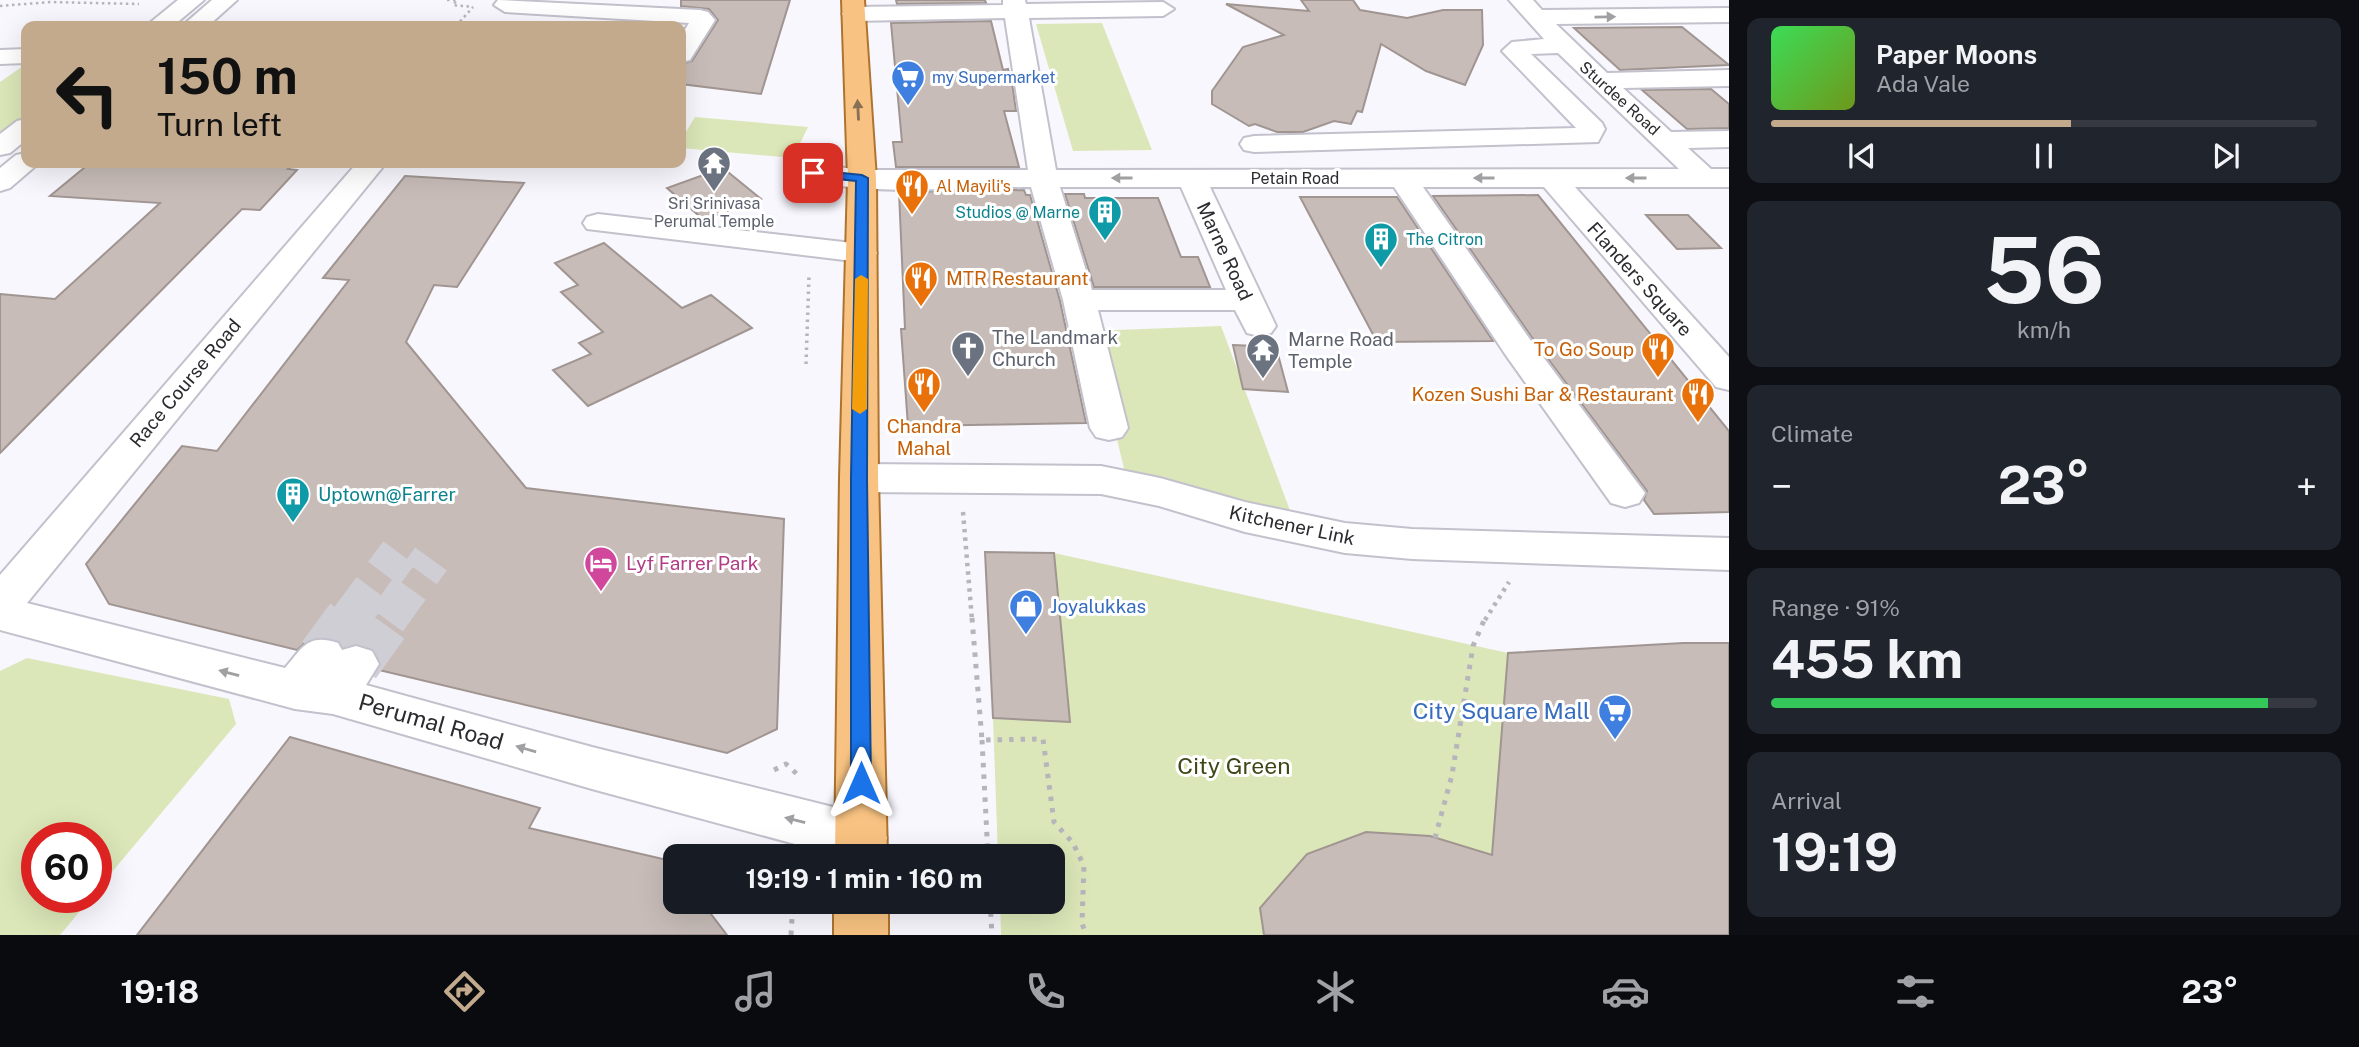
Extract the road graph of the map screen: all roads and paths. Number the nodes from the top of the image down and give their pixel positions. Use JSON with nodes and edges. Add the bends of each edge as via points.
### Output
{"nodes":[{"id":1,"x":226,"y":0,"type":"edge"},
{"id":2,"x":447,"y":0,"type":"edge"},
{"id":3,"x":507,"y":3,"type":"edge"},
{"id":4,"x":453,"y":5,"type":"dead end"},
{"id":5,"x":1016,"y":5,"type":"edge"},
{"id":6,"x":0,"y":6,"type":"edge"},
{"id":7,"x":629,"y":6,"type":"edge"},
{"id":8,"x":854,"y":7,"type":"edge"},
{"id":9,"x":1528,"y":8,"type":"edge"},
{"id":10,"x":1163,"y":9,"type":"dead end"},
{"id":11,"x":191,"y":10,"type":"edge"},
{"id":12,"x":1729,"y":15,"type":"edge"},
{"id":13,"x":480,"y":17,"type":"edge"},
{"id":14,"x":168,"y":21,"type":"edge"},
{"id":15,"x":686,"y":46,"type":"edge"},
{"id":16,"x":1564,"y":46,"type":"junction"},
{"id":17,"x":21,"y":56,"type":"edge"},
{"id":18,"x":0,"y":57,"type":"edge"},
{"id":19,"x":1729,"y":78,"type":"edge"},
{"id":20,"x":1600,"y":81,"type":"junction"},
{"id":21,"x":21,"y":133,"type":"edge"},
{"id":22,"x":1729,"y":139,"type":"edge"},
{"id":23,"x":1666,"y":140,"type":"junction"},
{"id":24,"x":1254,"y":144,"type":"dead end"},
{"id":25,"x":9,"y":147,"type":"edge"},
{"id":26,"x":21,"y":165,"type":"edge"},
{"id":27,"x":368,"y":168,"type":"edge"},
{"id":28,"x":813,"y":173,"type":"dead end"},
{"id":29,"x":1191,"y":177,"type":"junction"},
{"id":30,"x":862,"y":178,"type":"junction"},
{"id":31,"x":1043,"y":178,"type":"junction"},
{"id":32,"x":1552,"y":178,"type":"junction"},
{"id":33,"x":1717,"y":178,"type":"edge"},
{"id":34,"x":1403,"y":179,"type":"junction"},
{"id":35,"x":0,"y":182,"type":"edge"},
{"id":36,"x":598,"y":223,"type":"dead end"},
{"id":37,"x":810,"y":247,"type":"junction"},
{"id":38,"x":862,"y":253,"type":"junction"},
{"id":39,"x":1079,"y":300,"type":"junction"},
{"id":40,"x":806,"y":364,"type":"dead end"},
{"id":41,"x":1729,"y":379,"type":"edge"},
{"id":42,"x":1110,"y":428,"type":"dead end"},
{"id":43,"x":859,"y":478,"type":"junction"},
{"id":44,"x":960,"y":478,"type":"junction"},
{"id":45,"x":1625,"y":493,"type":"dead end"},
{"id":46,"x":1531,"y":549,"type":"junction"},
{"id":47,"x":1729,"y":554,"type":"edge"},
{"id":48,"x":0,"y":605,"type":"edge"},
{"id":49,"x":0,"y":613,"type":"edge"},
{"id":50,"x":982,"y":740,"type":"junction"},
{"id":51,"x":1435,"y":838,"type":"dead end"},
{"id":52,"x":851,"y":844,"type":"edge"},
{"id":53,"x":861,"y":844,"type":"edge"},
{"id":54,"x":987,"y":844,"type":"edge"},
{"id":55,"x":792,"y":914,"type":"edge"},
{"id":56,"x":861,"y":914,"type":"edge"},
{"id":57,"x":991,"y":914,"type":"edge"},
{"id":58,"x":791,"y":935,"type":"edge"},
{"id":59,"x":861,"y":935,"type":"edge"},
{"id":60,"x":992,"y":935,"type":"edge"},
{"id":61,"x":1086,"y":935,"type":"edge"}],
"edges":[{"from":1,"to":11,"type":"street"},
{"from":2,"to":4,"type":"path","via":[[457,1]]},
{"from":3,"to":7,"type":"street"},
{"from":3,"to":13,"type":"street"},
{"from":5,"to":8,"type":"street"},
{"from":5,"to":10,"type":"street"},
{"from":5,"to":31,"type":"street"},
{"from":6,"to":11,"type":"path","via":[[50,2]]},
{"from":7,"to":15,"type":"street","via":[[702,19]]},
{"from":30,"to":8,"type":"main road","one_way":true},
{"from":9,"to":12,"type":"street","name":"Sturdee Road","one_way":true},
{"from":9,"to":16,"type":"street","name":"Sturdee Road"},
{"from":11,"to":14,"type":"street"},
{"from":16,"to":20,"type":"street","name":"Sturdee Road"},
{"from":16,"to":24,"type":"street","via":[[1514,51],[1592,129],[1588,136]]},
{"from":17,"to":18,"type":"street"},
{"from":19,"to":20,"type":"street"},
{"from":20,"to":23,"type":"street","name":"Sturdee Road"},
{"from":21,"to":25,"type":"street"},
{"from":22,"to":23,"type":"street"},
{"from":23,"to":33,"type":"street","name":"Sturdee Road"},
{"from":26,"to":35,"type":"street"},
{"from":27,"to":48,"type":"street","name":"Race Course Road"},
{"from":28,"to":30,"type":"street","name":"Petain Road"},
{"from":29,"to":31,"type":"street","name":"Petain Road","one_way":true},
{"from":29,"to":34,"type":"street","name":"Petain Road"},
{"from":29,"to":39,"type":"street","name":"Marne Road","via":[[1253,313]]},
{"from":30,"to":31,"type":"street","name":"Petain Road"},
{"from":30,"to":38,"type":"main road"},
{"from":31,"to":39,"type":"street"},
{"from":33,"to":32,"type":"street","name":"Petain Road","one_way":true},
{"from":32,"to":34,"type":"street","name":"Petain Road","one_way":true},
{"from":32,"to":41,"type":"street","name":"Flanders Square"},
{"from":34,"to":45,"type":"street"},
{"from":36,"to":37,"type":"street"},
{"from":37,"to":38,"type":"street"},
{"from":37,"to":40,"type":"path"},
{"from":38,"to":43,"type":"main road"},
{"from":39,"to":42,"type":"street"},
{"from":43,"to":44,"type":"street","name":"Kitchener Link"},
{"from":43,"to":53,"type":"main road"},
{"from":44,"to":46,"type":"street","name":"Kitchener Link","via":[[1101,480],[1345,538]]},
{"from":44,"to":50,"type":"path"},
{"from":46,"to":47,"type":"street","name":"Kitchener Link"},
{"from":46,"to":51,"type":"path","via":[[1485,619],[1473,646],[1452,775]]},
{"from":52,"to":49,"type":"street","name":"Perumal Road","one_way":true,"via":[[592,768],[326,676]]},
{"from":50,"to":54,"type":"path"},
{"from":50,"to":61,"type":"path","via":[[1043,739],[1054,822],[1073,843],[1084,866],[1082,923]]},
{"from":55,"to":58,"type":"path"},
{"from":56,"to":59,"type":"main road"},
{"from":57,"to":60,"type":"path"}]}
